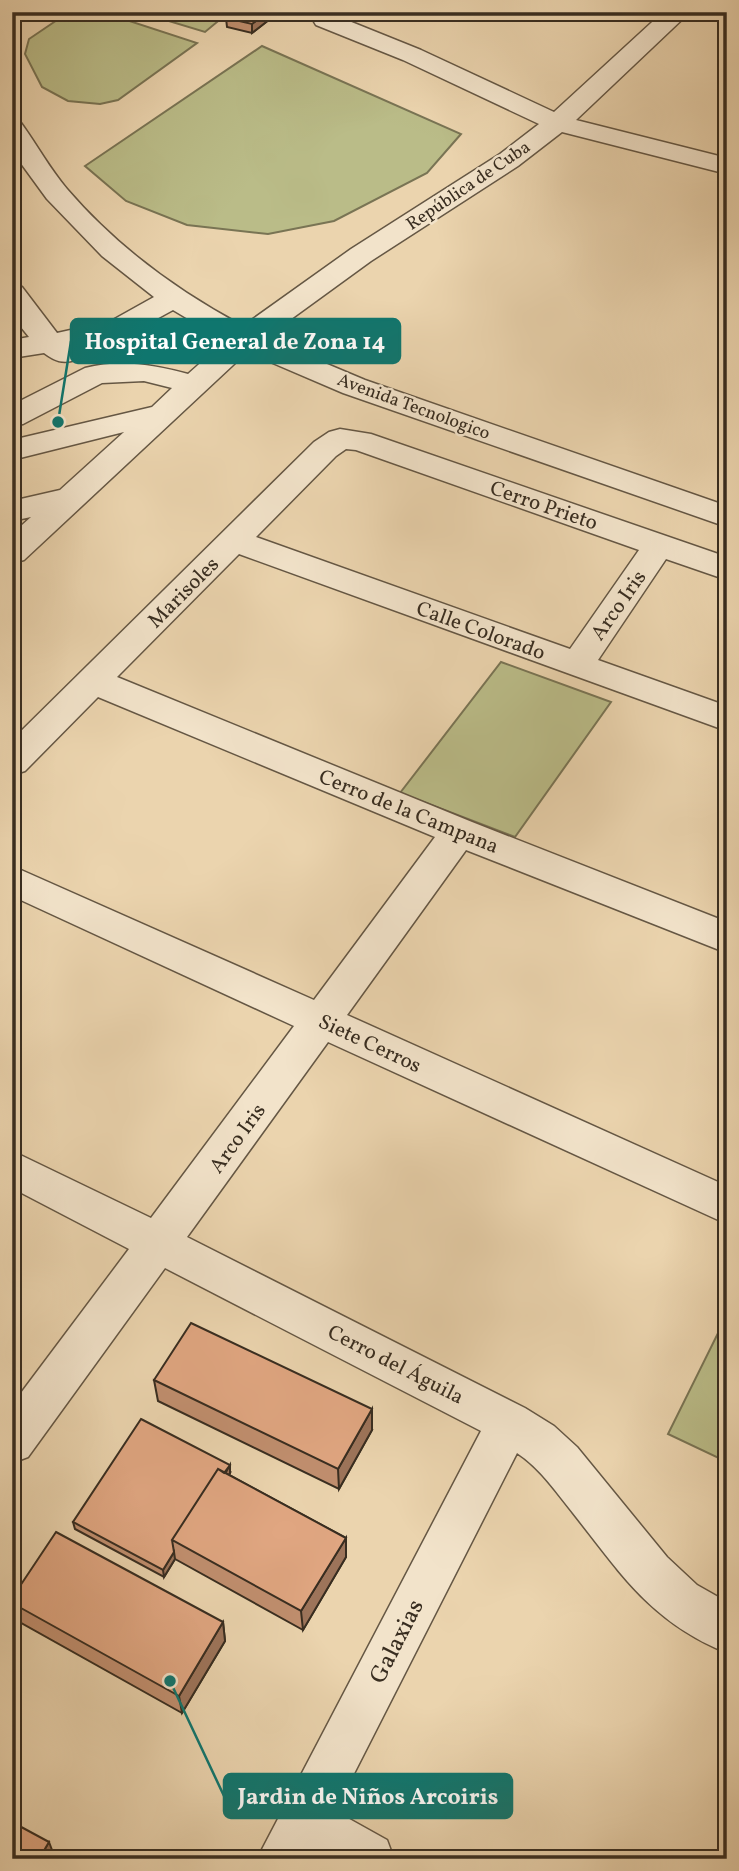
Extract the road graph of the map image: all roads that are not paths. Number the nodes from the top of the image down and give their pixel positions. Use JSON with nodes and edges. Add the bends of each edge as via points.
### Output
{"nodes":[{"id":1,"x":678,"y":12,"type":"edge"},
{"id":2,"x":326,"y":20,"type":"dead end"},
{"id":3,"x":557,"y":123,"type":"junction"},
{"id":4,"x":12,"y":129,"type":"edge"},
{"id":5,"x":727,"y":166,"type":"edge"},
{"id":6,"x":12,"y":293,"type":"edge"},
{"id":7,"x":175,"y":296,"type":"junction"},
{"id":8,"x":244,"y":339,"type":"junction"},
{"id":9,"x":50,"y":344,"type":"junction"},
{"id":10,"x":12,"y":349,"type":"edge"},
{"id":11,"x":96,"y":374,"type":"junction"},
{"id":12,"x":194,"y":385,"type":"junction"},
{"id":13,"x":163,"y":414,"type":"junction"},
{"id":14,"x":12,"y":417,"type":"edge"},
{"id":15,"x":360,"y":441,"type":"joint"},
{"id":16,"x":12,"y":450,"type":"edge"},
{"id":17,"x":72,"y":498,"type":"junction"},
{"id":18,"x":12,"y":511,"type":"edge"},
{"id":19,"x":727,"y":517,"type":"edge"},
{"id":20,"x":235,"y":541,"type":"junction"},
{"id":21,"x":659,"y":545,"type":"junction"},
{"id":22,"x":12,"y":552,"type":"edge"},
{"id":23,"x":727,"y":569,"type":"edge"},
{"id":24,"x":577,"y":665,"type":"junction"},
{"id":25,"x":93,"y":681,"type":"junction"},
{"id":26,"x":727,"y":719,"type":"edge"},
{"id":27,"x":12,"y":762,"type":"edge"},
{"id":28,"x":459,"y":832,"type":"junction"},
{"id":29,"x":12,"y":880,"type":"edge"},
{"id":30,"x":727,"y":938,"type":"edge"},
{"id":31,"x":321,"y":1021,"type":"junction"},
{"id":32,"x":12,"y":1168,"type":"edge"},
{"id":33,"x":727,"y":1206,"type":"edge"},
{"id":34,"x":160,"y":1243,"type":"junction"},
{"id":35,"x":509,"y":1423,"type":"junction"},
{"id":36,"x":12,"y":1442,"type":"edge"},
{"id":37,"x":727,"y":1629,"type":"edge"},
{"id":38,"x":293,"y":1840,"type":"edge"},
{"id":39,"x":368,"y":1859,"type":"edge"}],
"edges":[{"from":1,"to":3,"type":"street","name":"República de Cuba"},
{"from":2,"to":3,"type":"street"},
{"from":3,"to":5,"type":"street"},
{"from":3,"to":8,"type":"street","name":"República de Cuba"},
{"from":4,"to":7,"type":"street","name":"Avenida Tecnologico","via":[[63,203],[96,235]]},
{"from":6,"to":9,"type":"street","via":[[27,319]]},
{"from":7,"to":8,"type":"street","name":"Avenida Tecnologico"},
{"from":7,"to":9,"type":"street","via":[[121,327]]},
{"from":8,"to":12,"type":"street","name":"República de Cuba"},
{"from":8,"to":19,"type":"street","name":"Avenida Tecnologico","via":[[322,374]]},
{"from":9,"to":10,"type":"street"},
{"from":9,"to":11,"type":"street"},
{"from":11,"to":12,"type":"street","via":[[144,372]]},
{"from":11,"to":14,"type":"street"},
{"from":12,"to":13,"type":"street","name":"República de Cuba"},
{"from":13,"to":16,"type":"street"},
{"from":13,"to":17,"type":"street","name":"República de Cuba"},
{"from":15,"to":20,"type":"street","name":"Marisoles","via":[[340,439],[325,449]]},
{"from":15,"to":21,"type":"street","name":"Cerro Prieto"},
{"from":17,"to":18,"type":"street"},
{"from":17,"to":22,"type":"street","name":"República de Cuba"},
{"from":20,"to":24,"type":"street","name":"Calle Colorado"},
{"from":20,"to":25,"type":"street","name":"Marisoles"},
{"from":21,"to":23,"type":"street","name":"Cerro Prieto"},
{"from":21,"to":24,"type":"street","name":"Arco Iris"},
{"from":24,"to":26,"type":"street","name":"Calle Colorado"},
{"from":25,"to":27,"type":"street","name":"Marisoles"},
{"from":25,"to":28,"type":"street","name":"Cerro de la Campana"},
{"from":28,"to":30,"type":"street","name":"Cerro de la Campana"},
{"from":28,"to":31,"type":"street","name":"Arco Iris"},
{"from":29,"to":31,"type":"street","name":"Siete Cerros"},
{"from":31,"to":33,"type":"street","name":"Siete Cerros"},
{"from":31,"to":34,"type":"street","name":"Arco Iris"},
{"from":32,"to":34,"type":"street","name":"Cerro del Águila"},
{"from":34,"to":35,"type":"street","name":"Cerro del Águila"},
{"from":34,"to":36,"type":"street","name":"Arco Iris"},
{"from":35,"to":37,"type":"street","name":"Cerro del Águila","via":[[561,1462],[650,1573],[680,1602]]},
{"from":35,"to":38,"type":"street","name":"Galaxias"},
{"from":38,"to":39,"type":"street"}]}
